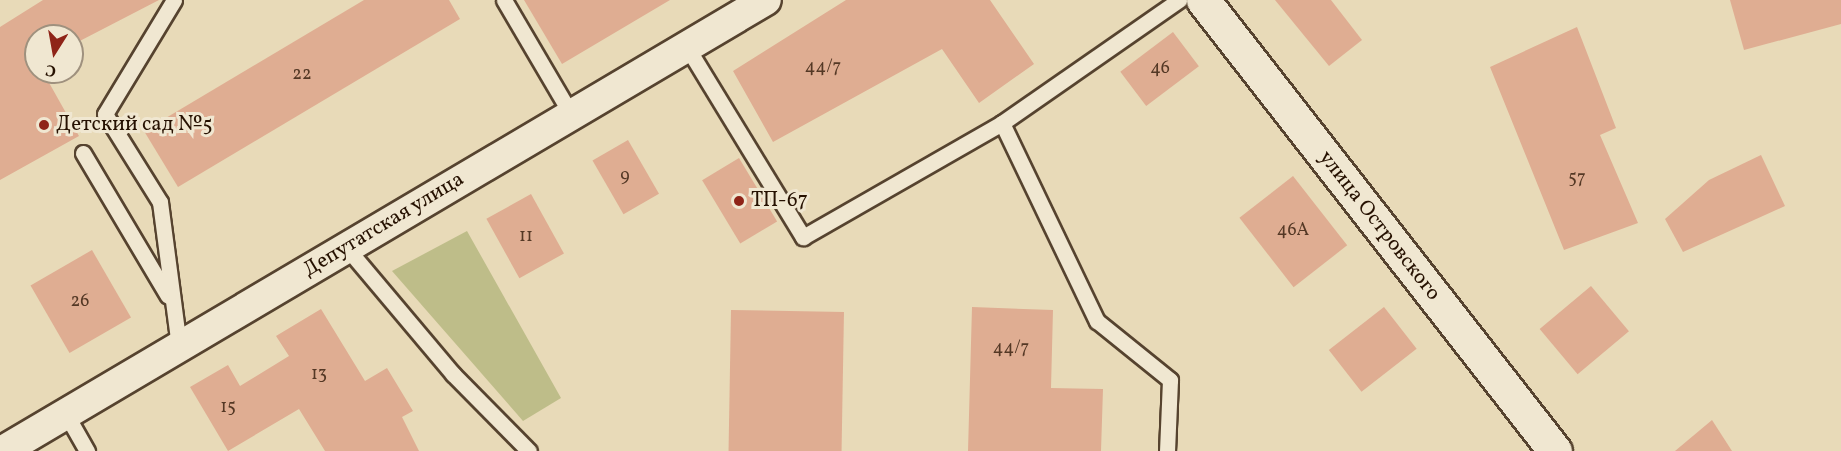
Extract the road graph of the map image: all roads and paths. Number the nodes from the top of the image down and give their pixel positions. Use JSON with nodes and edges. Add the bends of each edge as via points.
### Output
{"nodes":[{"id":1,"x":174,"y":0,"type":"edge"},
{"id":2,"x":504,"y":0,"type":"edge"},
{"id":3,"x":1179,"y":0,"type":"edge"},
{"id":4,"x":1203,"y":0,"type":"edge"},
{"id":5,"x":758,"y":2,"type":"edge"},
{"id":6,"x":687,"y":47,"type":"junction"},
{"id":7,"x":571,"y":114,"type":"junction"},
{"id":8,"x":1002,"y":123,"type":"junction"},
{"id":9,"x":83,"y":153,"type":"dead end"},
{"id":10,"x":346,"y":247,"type":"junction"},
{"id":11,"x":172,"y":304,"type":"junction"},
{"id":12,"x":179,"y":346,"type":"junction"},
{"id":13,"x":66,"y":414,"type":"junction"},
{"id":14,"x":15,"y":448,"type":"edge"},
{"id":15,"x":87,"y":451,"type":"edge"},
{"id":16,"x":529,"y":451,"type":"edge"},
{"id":17,"x":1167,"y":451,"type":"edge"},
{"id":18,"x":1555,"y":451,"type":"edge"}],
"edges":[{"from":1,"to":11,"type":"lane","via":[[105,114],[160,202]]},
{"from":2,"to":7,"type":"lane"},
{"from":3,"to":8,"type":"lane"},
{"from":4,"to":18,"type":"main road","name":"улица Островского"},
{"from":5,"to":6,"type":"street","name":"Депутатская улица"},
{"from":6,"to":7,"type":"street","name":"Депутатская улица"},
{"from":6,"to":8,"type":"lane","via":[[803,237]]},
{"from":7,"to":10,"type":"street","name":"Депутатская улица"},
{"from":8,"to":17,"type":"lane","via":[[1097,321],[1170,380]]},
{"from":9,"to":11,"type":"lane"},
{"from":10,"to":12,"type":"street","name":"Депутатская улица"},
{"from":10,"to":16,"type":"lane","via":[[453,374]]},
{"from":11,"to":12,"type":"lane"},
{"from":12,"to":13,"type":"street","name":"Депутатская улица"},
{"from":13,"to":14,"type":"street","name":"Депутатская улица"},
{"from":13,"to":15,"type":"lane"}]}
